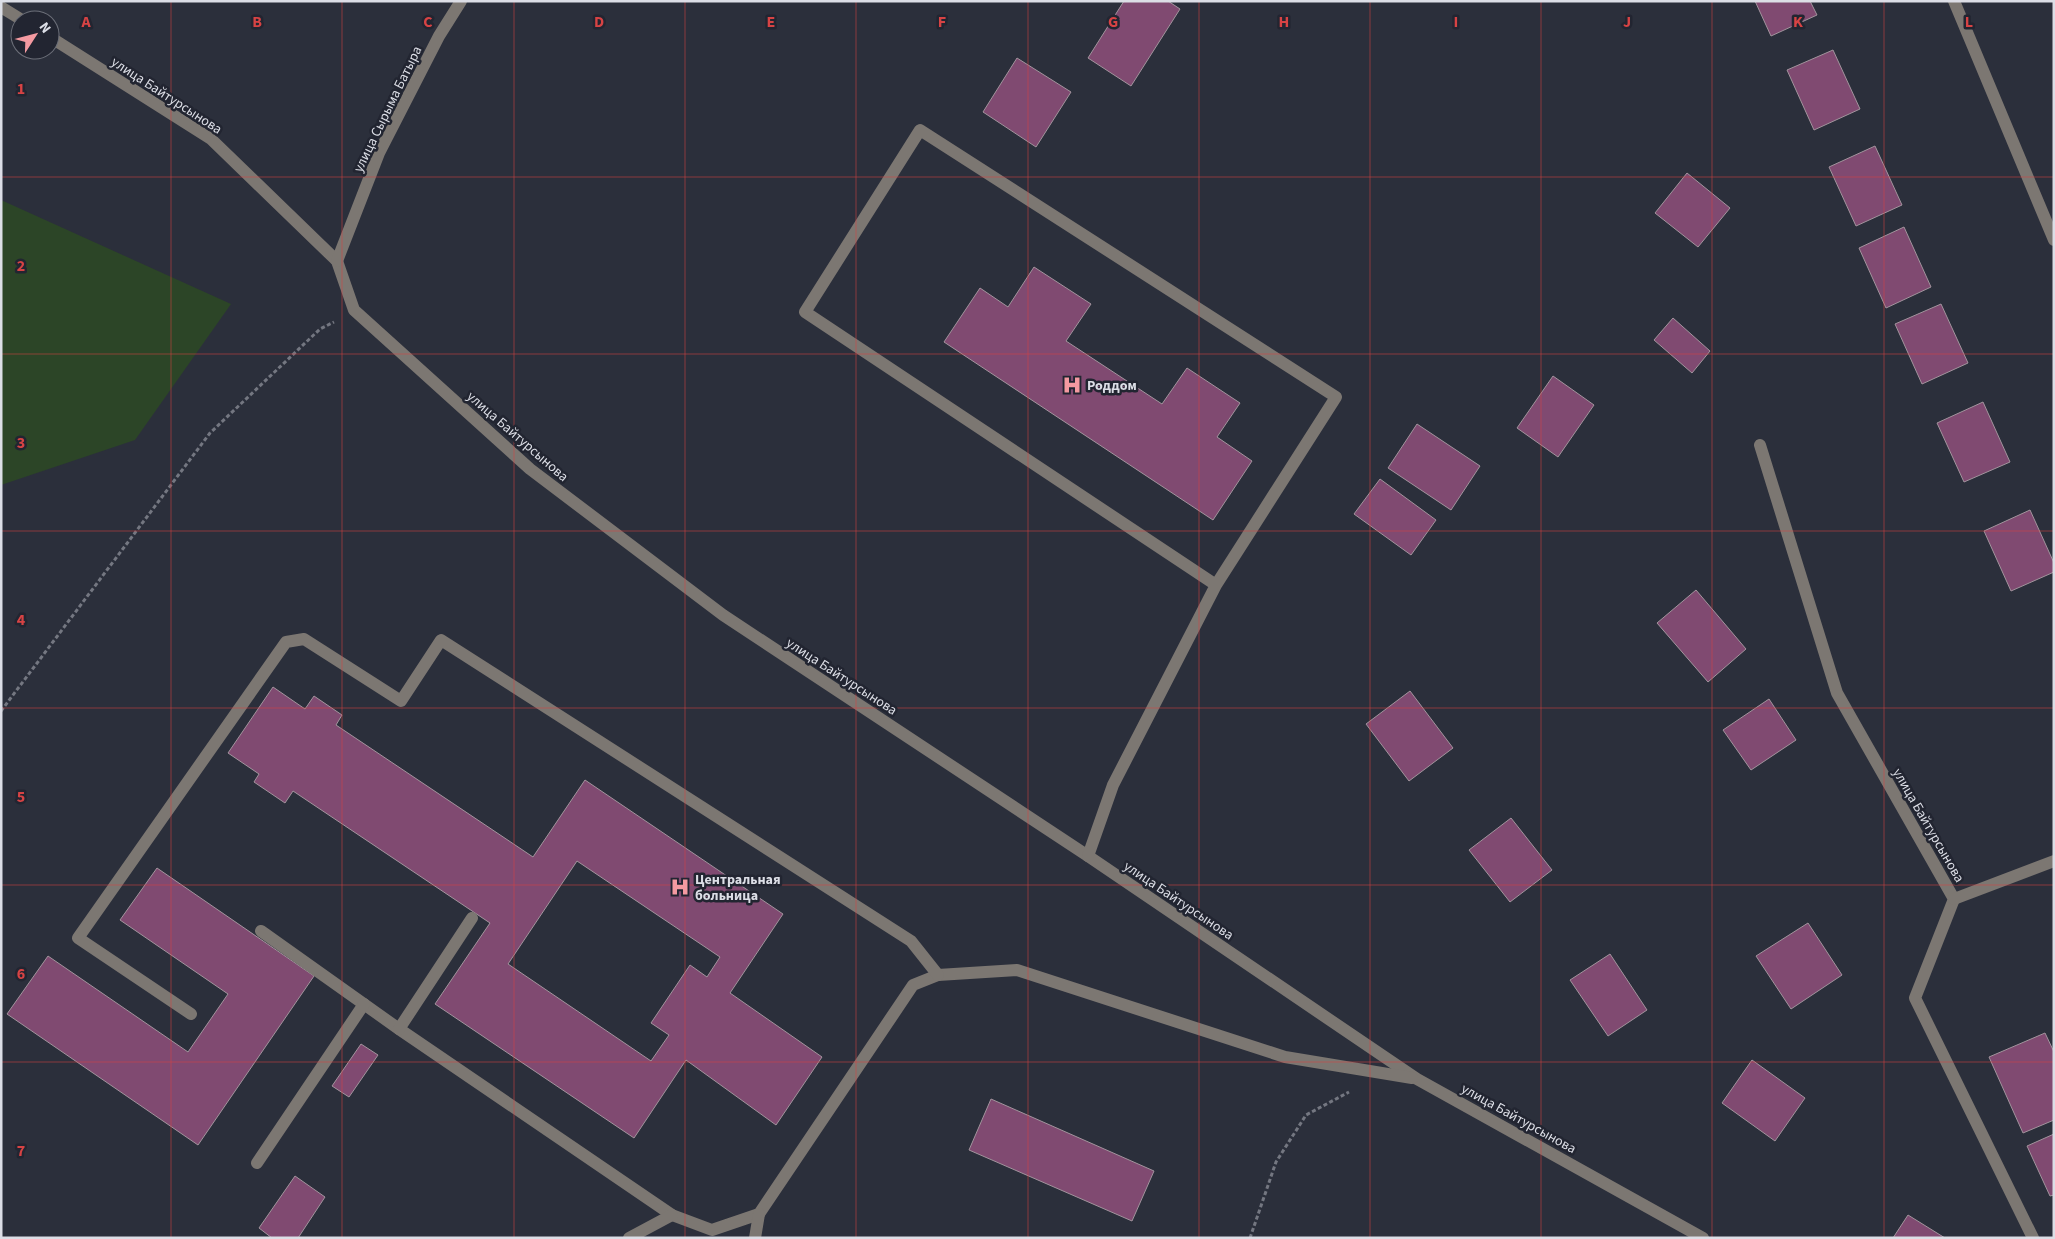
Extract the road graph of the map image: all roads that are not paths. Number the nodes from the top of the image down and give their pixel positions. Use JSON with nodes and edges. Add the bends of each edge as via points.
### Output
{"nodes":[{"id":1,"x":462,"y":1,"type":"edge"},
{"id":2,"x":1954,"y":1,"type":"edge"},
{"id":3,"x":60,"y":43,"type":"edge"},
{"id":4,"x":2054,"y":240,"type":"edge"},
{"id":5,"x":337,"y":261,"type":"junction"},
{"id":6,"x":1760,"y":445,"type":"dead end"},
{"id":7,"x":1216,"y":585,"type":"junction"},
{"id":8,"x":1088,"y":856,"type":"junction"},
{"id":9,"x":2054,"y":861,"type":"edge"},
{"id":10,"x":1954,"y":899,"type":"junction"},
{"id":11,"x":472,"y":918,"type":"dead end"},
{"id":12,"x":261,"y":931,"type":"dead end"},
{"id":13,"x":938,"y":975,"type":"junction"},
{"id":14,"x":364,"y":1004,"type":"junction"},
{"id":15,"x":191,"y":1014,"type":"dead end"},
{"id":16,"x":399,"y":1029,"type":"junction"},
{"id":17,"x":1417,"y":1079,"type":"junction"},
{"id":18,"x":257,"y":1164,"type":"dead end"},
{"id":19,"x":759,"y":1214,"type":"junction"},
{"id":20,"x":672,"y":1215,"type":"junction"},
{"id":21,"x":629,"y":1238,"type":"edge"},
{"id":22,"x":755,"y":1238,"type":"edge"},
{"id":23,"x":1703,"y":1238,"type":"edge"},
{"id":24,"x":2033,"y":1238,"type":"edge"}],
"edges":[{"from":1,"to":5,"type":"street","name":"улица Сырыма Батыра","via":[[439,36],[379,153]]},
{"from":2,"to":4,"type":"street"},
{"from":3,"to":5,"type":"street","name":"улица Байтурсынова","via":[[211,139]]},
{"from":5,"to":8,"type":"street","name":"улица Байтурсынова","via":[[354,310],[530,469],[723,615]]},
{"from":6,"to":10,"type":"street","name":"улица Байтурсынова","via":[[1836,693]]},
{"from":7,"to":7,"type":"street","via":[[805,312],[920,130],[1336,397]]},
{"from":7,"to":8,"type":"street","via":[[1113,785]]},
{"from":8,"to":17,"type":"street","name":"улица Байтурсынова"},
{"from":9,"to":10,"type":"street"},
{"from":10,"to":24,"type":"street","name":"улица Байтурсынова","via":[[1915,998]]},
{"from":11,"to":16,"type":"street"},
{"from":12,"to":14,"type":"street"},
{"from":13,"to":15,"type":"street","via":[[911,941],[441,640],[402,701],[304,639],[286,642],[78,938]]},
{"from":13,"to":17,"type":"street","via":[[1017,970],[1285,1057]]},
{"from":13,"to":19,"type":"street","via":[[913,985]]},
{"from":14,"to":16,"type":"street"},
{"from":14,"to":18,"type":"street"},
{"from":16,"to":20,"type":"street"},
{"from":17,"to":23,"type":"street","name":"улица Байтурсынова"},
{"from":19,"to":20,"type":"street","via":[[712,1230]]},
{"from":19,"to":22,"type":"street"},
{"from":20,"to":21,"type":"street"}]}
